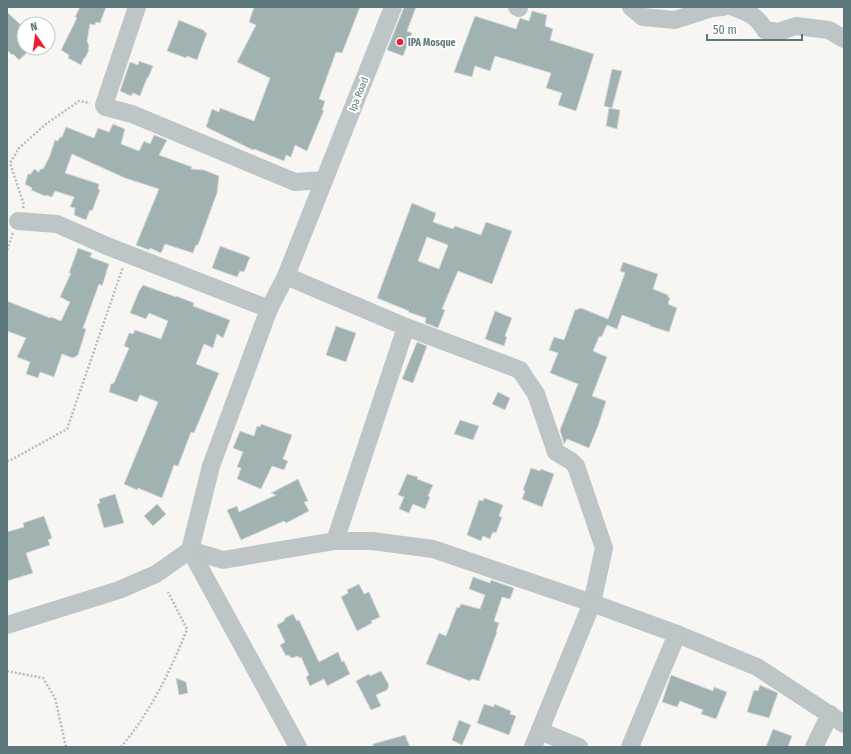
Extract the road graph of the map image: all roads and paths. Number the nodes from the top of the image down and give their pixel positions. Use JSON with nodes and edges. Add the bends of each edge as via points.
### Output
{"nodes":[{"id":1,"x":137,"y":7,"type":"edge"},
{"id":2,"x":393,"y":7,"type":"edge"},
{"id":3,"x":631,"y":7,"type":"edge"},
{"id":4,"x":723,"y":7,"type":"edge"},
{"id":5,"x":733,"y":7,"type":"edge"},
{"id":6,"x":844,"y":39,"type":"edge"},
{"id":7,"x":104,"y":105,"type":"junction"},
{"id":8,"x":324,"y":180,"type":"junction"},
{"id":9,"x":18,"y":221,"type":"junction"},
{"id":10,"x":7,"y":250,"type":"edge"},
{"id":11,"x":127,"y":254,"type":"junction"},
{"id":12,"x":286,"y":276,"type":"junction"},
{"id":13,"x":269,"y":310,"type":"junction"},
{"id":14,"x":406,"y":327,"type":"junction"},
{"id":15,"x":7,"y":461,"type":"edge"},
{"id":16,"x":335,"y":541,"type":"junction"},
{"id":17,"x":190,"y":550,"type":"junction"},
{"id":18,"x":168,"y":592,"type":"dead end"},
{"id":19,"x":592,"y":604,"type":"junction"},
{"id":20,"x":7,"y":625,"type":"edge"},
{"id":21,"x":676,"y":634,"type":"junction"},
{"id":22,"x":7,"y":671,"type":"edge"},
{"id":23,"x":837,"y":719,"type":"edge"},
{"id":24,"x":537,"y":739,"type":"edge"},
{"id":25,"x":66,"y":747,"type":"edge"},
{"id":26,"x":121,"y":747,"type":"edge"},
{"id":27,"x":298,"y":747,"type":"edge"},
{"id":28,"x":579,"y":747,"type":"edge"},
{"id":29,"x":630,"y":747,"type":"edge"},
{"id":30,"x":814,"y":747,"type":"edge"}],
"edges":[{"from":1,"to":7,"type":"street"},
{"from":2,"to":8,"type":"street","name":"Ipa Road"},
{"from":3,"to":4,"type":"street","via":[[643,17],[675,20]]},
{"from":5,"to":6,"type":"street","via":[[747,12],[760,21],[765,30],[778,32],[796,26],[829,30]]},
{"from":7,"to":8,"type":"street","via":[[132,114],[295,182]]},
{"from":7,"to":9,"type":"path","via":[[79,101],[46,124],[19,148],[10,162],[24,204]]},
{"from":8,"to":12,"type":"street","name":"Ipa Road"},
{"from":9,"to":10,"type":"path"},
{"from":9,"to":11,"type":"street","via":[[57,224]]},
{"from":11,"to":13,"type":"street"},
{"from":11,"to":15,"type":"path","via":[[67,429]]},
{"from":12,"to":13,"type":"street","name":"Ipa Road"},
{"from":12,"to":14,"type":"street"},
{"from":13,"to":17,"type":"street","name":"Ipa Road","via":[[211,466]]},
{"from":14,"to":16,"type":"street"},
{"from":14,"to":19,"type":"street","via":[[520,370],[536,394],[556,452],[576,466],[604,548]]},
{"from":16,"to":17,"type":"street","via":[[223,560]]},
{"from":16,"to":19,"type":"street","via":[[372,541],[433,549]]},
{"from":17,"to":20,"type":"street","via":[[156,574],[119,590]]},
{"from":17,"to":27,"type":"street"},
{"from":18,"to":26,"type":"path","via":[[187,629],[158,691],[133,733]]},
{"from":19,"to":21,"type":"street"},
{"from":19,"to":24,"type":"street"},
{"from":21,"to":23,"type":"street","via":[[757,667]]},
{"from":21,"to":29,"type":"street"},
{"from":22,"to":25,"type":"path","via":[[43,678],[55,698]]},
{"from":23,"to":30,"type":"street"},
{"from":24,"to":28,"type":"street"}]}
